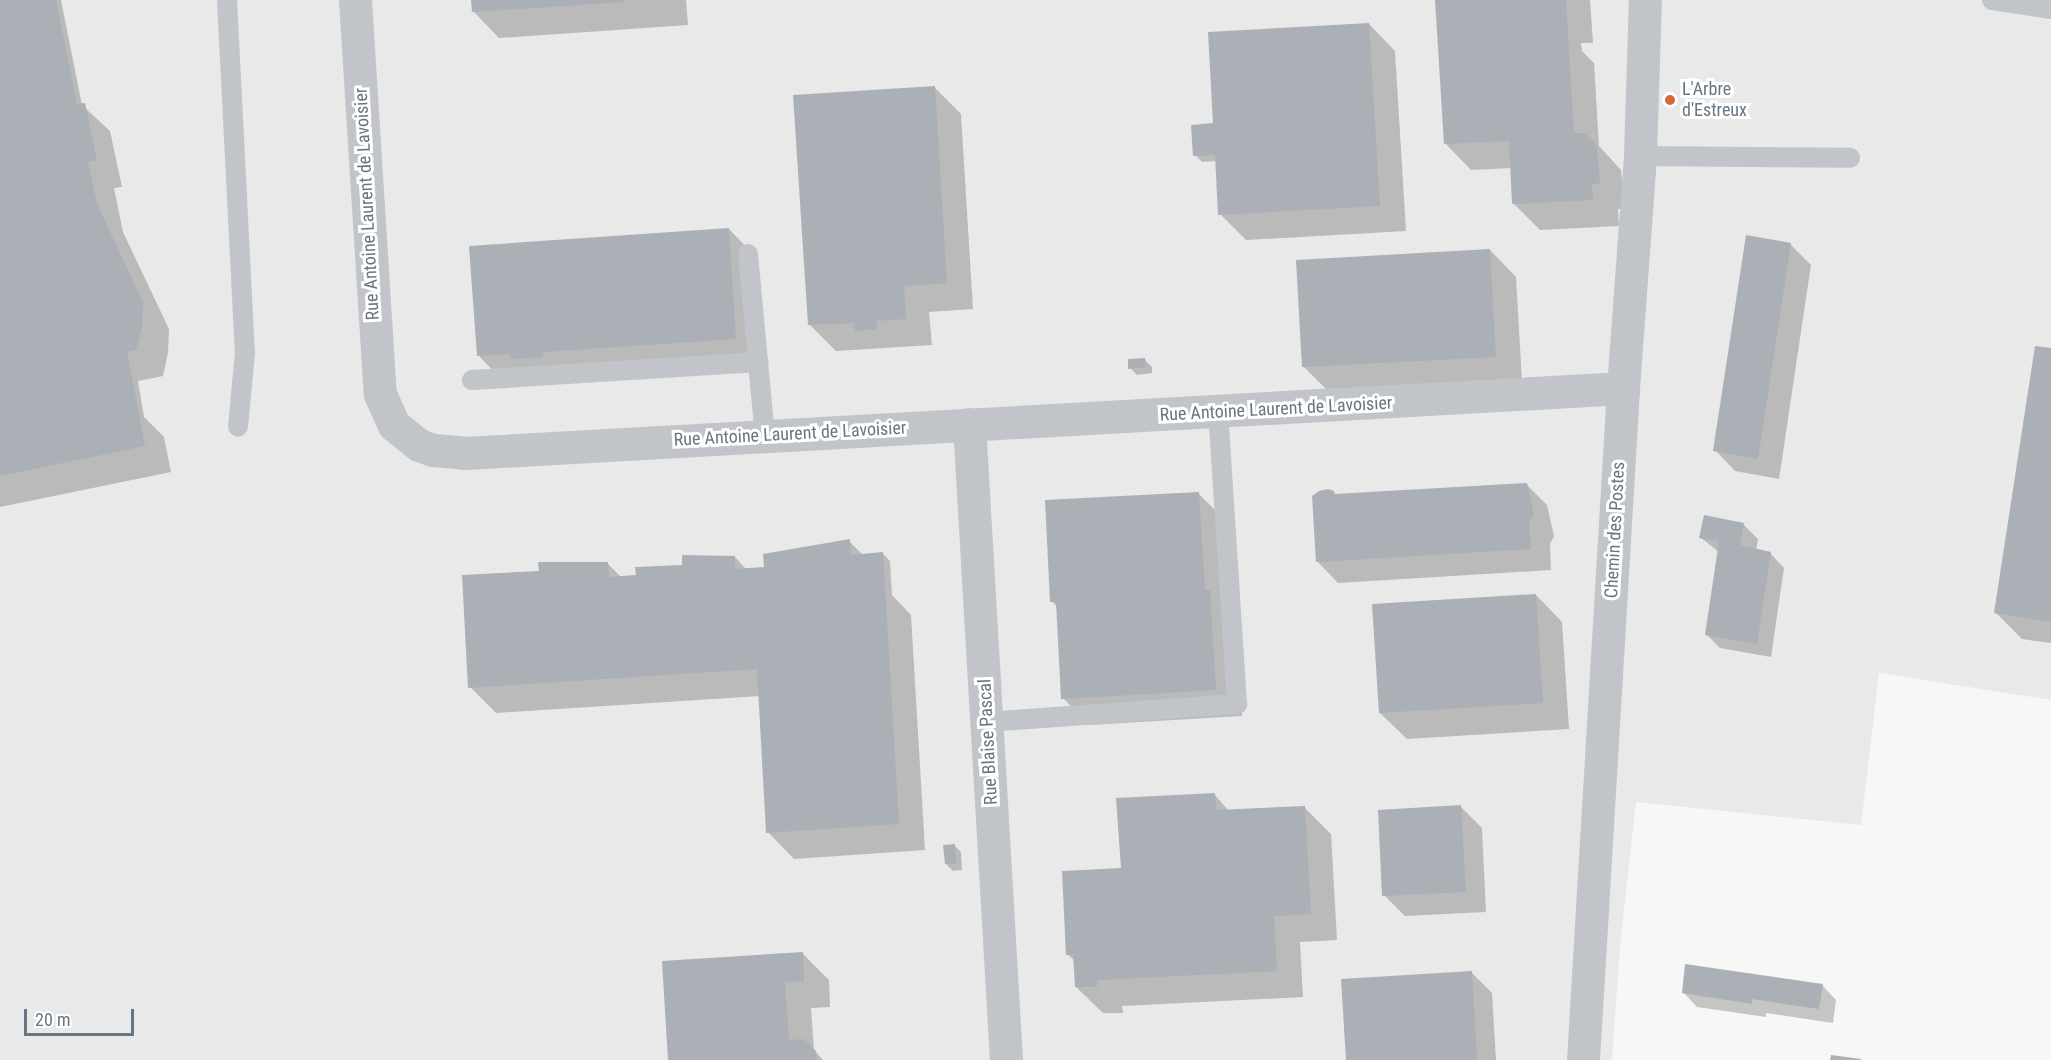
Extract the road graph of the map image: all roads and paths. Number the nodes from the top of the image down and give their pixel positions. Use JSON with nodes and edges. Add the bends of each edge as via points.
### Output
{"nodes":[{"id":1,"x":227,"y":0,"type":"edge"},
{"id":2,"x":355,"y":0,"type":"edge"},
{"id":3,"x":1645,"y":0,"type":"edge"},
{"id":4,"x":1992,"y":0,"type":"edge"},
{"id":5,"x":2051,"y":9,"type":"edge"},
{"id":6,"x":1640,"y":156,"type":"junction"},
{"id":7,"x":1850,"y":158,"type":"dead end"},
{"id":8,"x":748,"y":254,"type":"dead end"},
{"id":9,"x":758,"y":362,"type":"junction"},
{"id":10,"x":472,"y":380,"type":"dead end"},
{"id":11,"x":1623,"y":388,"type":"junction"},
{"id":12,"x":1218,"y":412,"type":"junction"},
{"id":13,"x":969,"y":424,"type":"junction"},
{"id":14,"x":238,"y":427,"type":"dead end"},
{"id":15,"x":765,"y":436,"type":"junction"},
{"id":16,"x":987,"y":723,"type":"junction"},
{"id":17,"x":1006,"y":1060,"type":"edge"},
{"id":18,"x":1582,"y":1060,"type":"edge"}],
"edges":[{"from":1,"to":14,"type":"lane","via":[[245,352]]},
{"from":2,"to":15,"type":"street","name":"Rue Antoine Laurent de Lavoisier","via":[[378,375],[380,394],[394,425],[419,445],[465,453]]},
{"from":3,"to":6,"type":"street","name":"Chemin des Postes"},
{"from":4,"to":5,"type":"lane"},
{"from":6,"to":7,"type":"lane"},
{"from":6,"to":11,"type":"street","name":"Chemin des Postes"},
{"from":8,"to":9,"type":"lane"},
{"from":9,"to":10,"type":"lane"},
{"from":9,"to":15,"type":"lane"},
{"from":11,"to":12,"type":"street","name":"Rue Antoine Laurent de Lavoisier"},
{"from":11,"to":18,"type":"street","name":"Chemin des Postes"},
{"from":12,"to":13,"type":"street","name":"Rue Antoine Laurent de Lavoisier"},
{"from":12,"to":16,"type":"lane","via":[[1237,705]]},
{"from":13,"to":15,"type":"street","name":"Rue Antoine Laurent de Lavoisier"},
{"from":13,"to":16,"type":"street","name":"Rue Blaise Pascal"},
{"from":16,"to":17,"type":"street","name":"Rue Blaise Pascal"}]}
